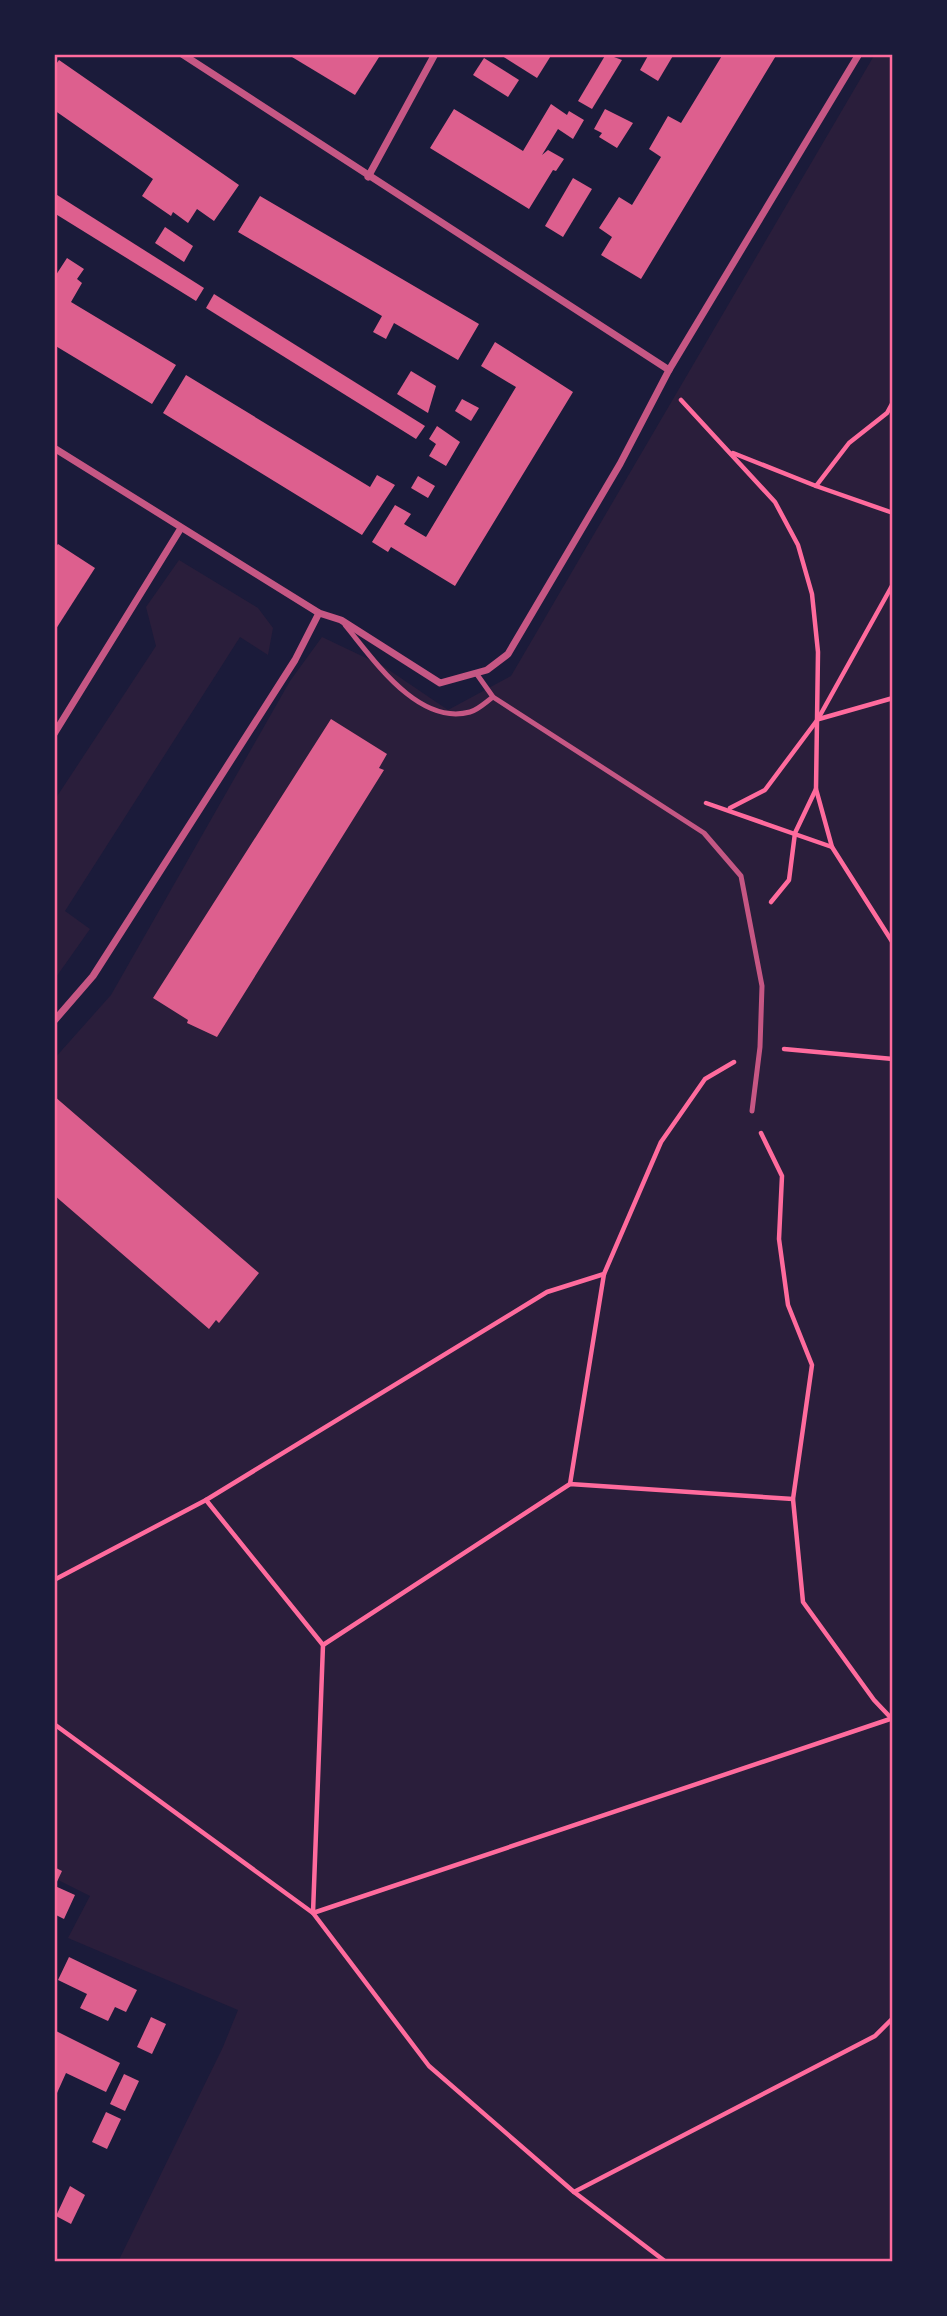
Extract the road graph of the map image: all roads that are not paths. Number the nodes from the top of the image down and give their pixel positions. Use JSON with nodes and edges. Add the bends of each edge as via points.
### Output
{"nodes":[{"id":1,"x":183,"y":54,"type":"edge"},
{"id":2,"x":435,"y":54,"type":"edge"},
{"id":3,"x":859,"y":54,"type":"edge"},
{"id":4,"x":368,"y":177,"type":"junction"},
{"id":5,"x":669,"y":370,"type":"junction"},
{"id":6,"x":54,"y":447,"type":"edge"},
{"id":7,"x":181,"y":528,"type":"junction"},
{"id":8,"x":319,"y":612,"type":"junction"},
{"id":9,"x":341,"y":620,"type":"junction"},
{"id":10,"x":477,"y":673,"type":"junction"},
{"id":11,"x":493,"y":697,"type":"junction"},
{"id":12,"x":54,"y":734,"type":"edge"},
{"id":13,"x":54,"y":1021,"type":"edge"},
{"id":14,"x":751,"y":1111,"type":"road end"}],
"edges":[{"from":1,"to":4,"type":"street"},
{"from":2,"to":4,"type":"street"},
{"from":3,"to":5,"type":"street"},
{"from":4,"to":5,"type":"street"},
{"from":5,"to":10,"type":"street","via":[[621,464],[508,654]]},
{"from":6,"to":7,"type":"street"},
{"from":7,"to":8,"type":"street"},
{"from":7,"to":12,"type":"street"},
{"from":8,"to":9,"type":"street"},
{"from":8,"to":13,"type":"street","via":[[295,660],[93,976]]},
{"from":9,"to":10,"type":"street","via":[[440,683]]},
{"from":9,"to":11,"type":"lane","via":[[391,681],[440,714],[472,712]]},
{"from":10,"to":11,"type":"lane"},
{"from":11,"to":14,"type":"lane","via":[[705,833],[741,876],[762,986]]}]}
